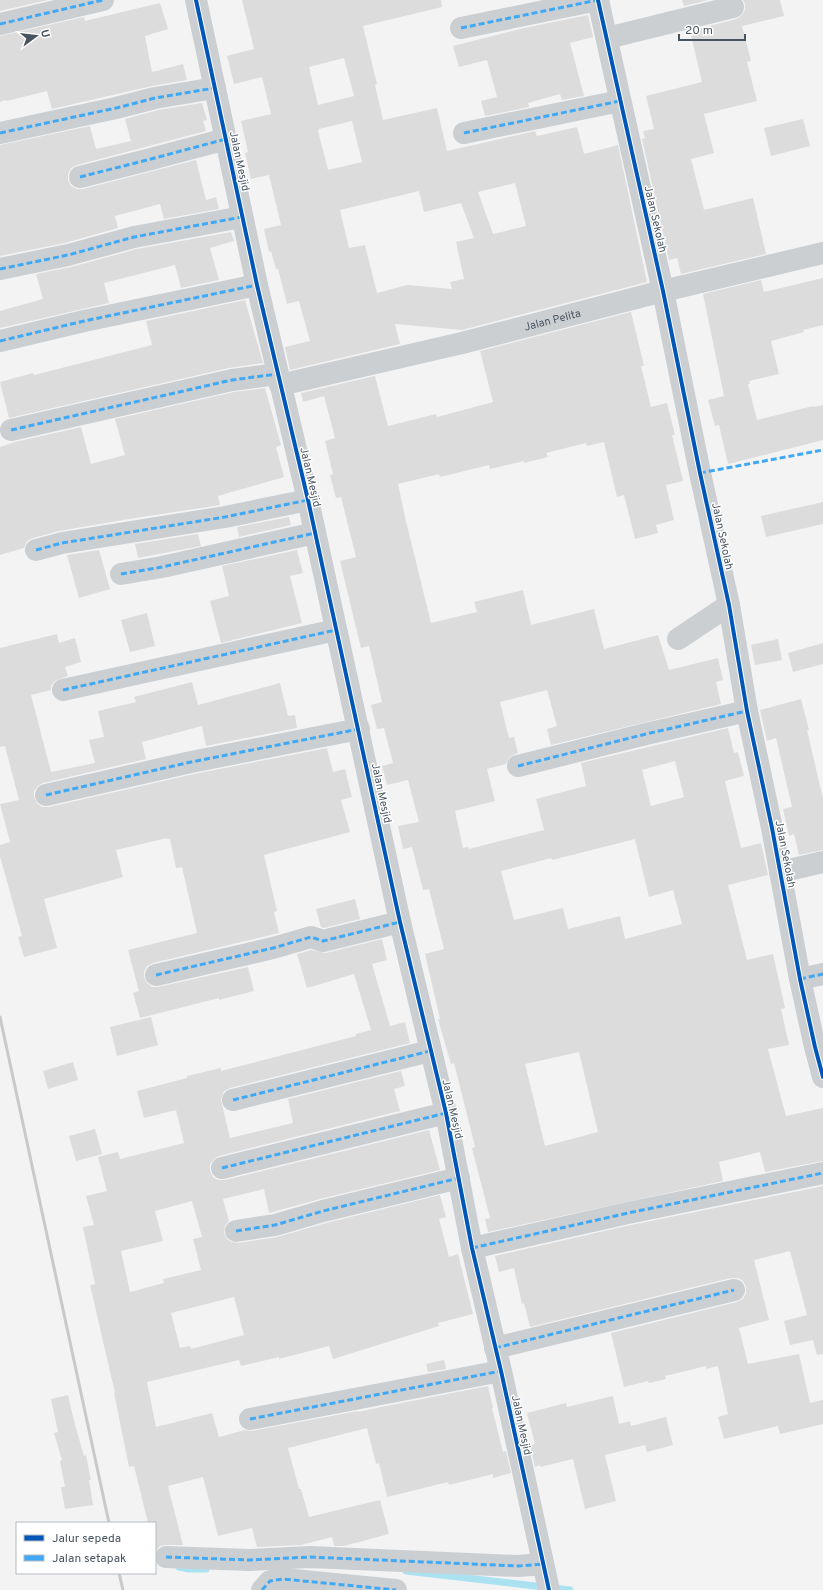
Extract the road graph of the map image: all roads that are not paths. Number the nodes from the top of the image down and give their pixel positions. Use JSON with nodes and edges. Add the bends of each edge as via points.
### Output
{"nodes":[{"id":1,"x":103,"y":0,"type":"edge"},
{"id":2,"x":196,"y":0,"type":"edge"},
{"id":3,"x":598,"y":0,"type":"edge"},
{"id":4,"x":733,"y":7,"type":"dead end"},
{"id":5,"x":0,"y":24,"type":"edge"},
{"id":6,"x":462,"y":28,"type":"dead end"},
{"id":7,"x":607,"y":38,"type":"junction"},
{"id":8,"x":215,"y":88,"type":"junction"},
{"id":9,"x":620,"y":101,"type":"junction"},
{"id":10,"x":0,"y":133,"type":"edge"},
{"id":11,"x":464,"y":133,"type":"dead end"},
{"id":12,"x":226,"y":139,"type":"junction"},
{"id":13,"x":80,"y":177,"type":"dead end"},
{"id":14,"x":242,"y":217,"type":"junction"},
{"id":15,"x":823,"y":253,"type":"edge"},
{"id":16,"x":0,"y":270,"type":"edge"},
{"id":17,"x":256,"y":285,"type":"junction"},
{"id":18,"x":663,"y":291,"type":"junction"},
{"id":19,"x":0,"y":341,"type":"edge"},
{"id":20,"x":279,"y":379,"type":"junction"},
{"id":21,"x":11,"y":430,"type":"dead end"},
{"id":22,"x":308,"y":500,"type":"junction"},
{"id":23,"x":315,"y":533,"type":"junction"},
{"id":24,"x":36,"y":550,"type":"dead end"},
{"id":25,"x":121,"y":574,"type":"dead end"},
{"id":26,"x":729,"y":605,"type":"junction"},
{"id":27,"x":336,"y":630,"type":"junction"},
{"id":28,"x":678,"y":639,"type":"dead end"},
{"id":29,"x":63,"y":690,"type":"dead end"},
{"id":30,"x":747,"y":711,"type":"junction"},
{"id":31,"x":358,"y":729,"type":"junction"},
{"id":32,"x":518,"y":766,"type":"dead end"},
{"id":33,"x":46,"y":795,"type":"dead end"},
{"id":34,"x":823,"y":862,"type":"edge"},
{"id":35,"x":780,"y":872,"type":"junction"},
{"id":36,"x":400,"y":922,"type":"junction"},
{"id":37,"x":156,"y":974,"type":"dead end"},
{"id":38,"x":823,"y":974,"type":"edge"},
{"id":39,"x":800,"y":979,"type":"junction"},
{"id":40,"x":819,"y":1046,"type":"edge"},
{"id":41,"x":430,"y":1051,"type":"junction"},
{"id":42,"x":823,"y":1077,"type":"edge"},
{"id":43,"x":233,"y":1100,"type":"dead end"},
{"id":44,"x":446,"y":1113,"type":"junction"},
{"id":45,"x":222,"y":1168,"type":"dead end"},
{"id":46,"x":823,"y":1173,"type":"edge"},
{"id":47,"x":459,"y":1178,"type":"junction"},
{"id":48,"x":236,"y":1231,"type":"dead end"},
{"id":49,"x":472,"y":1248,"type":"junction"},
{"id":50,"x":734,"y":1290,"type":"dead end"},
{"id":51,"x":495,"y":1348,"type":"junction"},
{"id":52,"x":501,"y":1371,"type":"junction"},
{"id":53,"x":250,"y":1419,"type":"dead end"},
{"id":54,"x":166,"y":1557,"type":"dead end"},
{"id":55,"x":546,"y":1576,"type":"edge"},
{"id":56,"x":262,"y":1590,"type":"edge"},
{"id":57,"x":396,"y":1590,"type":"edge"}],
"edges":[{"from":1,"to":5,"type":"street"},
{"from":2,"to":8,"type":"street","name":"Jalan Mesjid"},
{"from":3,"to":6,"type":"street"},
{"from":3,"to":7,"type":"street","name":"Jalan Sekolah"},
{"from":4,"to":7,"type":"street"},
{"from":7,"to":9,"type":"street","name":"Jalan Sekolah"},
{"from":8,"to":10,"type":"street","via":[[155,98]]},
{"from":8,"to":12,"type":"street","name":"Jalan Mesjid"},
{"from":9,"to":11,"type":"street"},
{"from":9,"to":18,"type":"street","name":"Jalan Sekolah"},
{"from":12,"to":13,"type":"street"},
{"from":12,"to":14,"type":"street","name":"Jalan Mesjid"},
{"from":14,"to":16,"type":"street","via":[[134,237]]},
{"from":14,"to":17,"type":"street","name":"Jalan Mesjid"},
{"from":15,"to":18,"type":"street","name":"Jalan Pelita"},
{"from":17,"to":19,"type":"street"},
{"from":17,"to":20,"type":"street","name":"Jalan Mesjid"},
{"from":18,"to":20,"type":"street","name":"Jalan Pelita","via":[[455,345]]},
{"from":18,"to":26,"type":"street","name":"Jalan Sekolah"},
{"from":20,"to":21,"type":"street","name":"Jalan Pelita","via":[[232,380]]},
{"from":20,"to":22,"type":"street","name":"Jalan Mesjid"},
{"from":22,"to":23,"type":"street","name":"Jalan Mesjid"},
{"from":22,"to":24,"type":"street","via":[[224,517],[62,543]]},
{"from":23,"to":25,"type":"street"},
{"from":23,"to":27,"type":"street","name":"Jalan Mesjid"},
{"from":26,"to":28,"type":"street"},
{"from":26,"to":30,"type":"street","name":"Jalan Sekolah"},
{"from":27,"to":29,"type":"street"},
{"from":27,"to":31,"type":"street","name":"Jalan Mesjid"},
{"from":30,"to":32,"type":"street"},
{"from":30,"to":35,"type":"street","name":"Jalan Sekolah"},
{"from":31,"to":33,"type":"street","via":[[191,762]]},
{"from":31,"to":36,"type":"street","name":"Jalan Mesjid"},
{"from":34,"to":35,"type":"street"},
{"from":35,"to":39,"type":"street","name":"Jalan Sekolah"},
{"from":36,"to":37,"type":"street","via":[[323,941],[311,937]]},
{"from":36,"to":41,"type":"street","name":"Jalan Mesjid"},
{"from":38,"to":39,"type":"street"},
{"from":39,"to":40,"type":"street","name":"Jalan Sekolah"},
{"from":40,"to":42,"type":"street","name":"Jalan Sekolah"},
{"from":41,"to":43,"type":"street"},
{"from":41,"to":44,"type":"street","name":"Jalan Mesjid"},
{"from":44,"to":45,"type":"street"},
{"from":44,"to":47,"type":"street","name":"Jalan Mesjid"},
{"from":46,"to":49,"type":"street"},
{"from":47,"to":48,"type":"street","via":[[274,1225]]},
{"from":47,"to":49,"type":"street","name":"Jalan Mesjid"},
{"from":49,"to":51,"type":"street","name":"Jalan Mesjid"},
{"from":50,"to":51,"type":"street"},
{"from":51,"to":52,"type":"street","name":"Jalan Mesjid"},
{"from":52,"to":53,"type":"street"},
{"from":52,"to":55,"type":"street","name":"Jalan Mesjid"},
{"from":54,"to":55,"type":"street","via":[[249,1560],[310,1557],[518,1566]]},
{"from":56,"to":57,"type":"street","via":[[270,1580],[283,1579]]}]}
